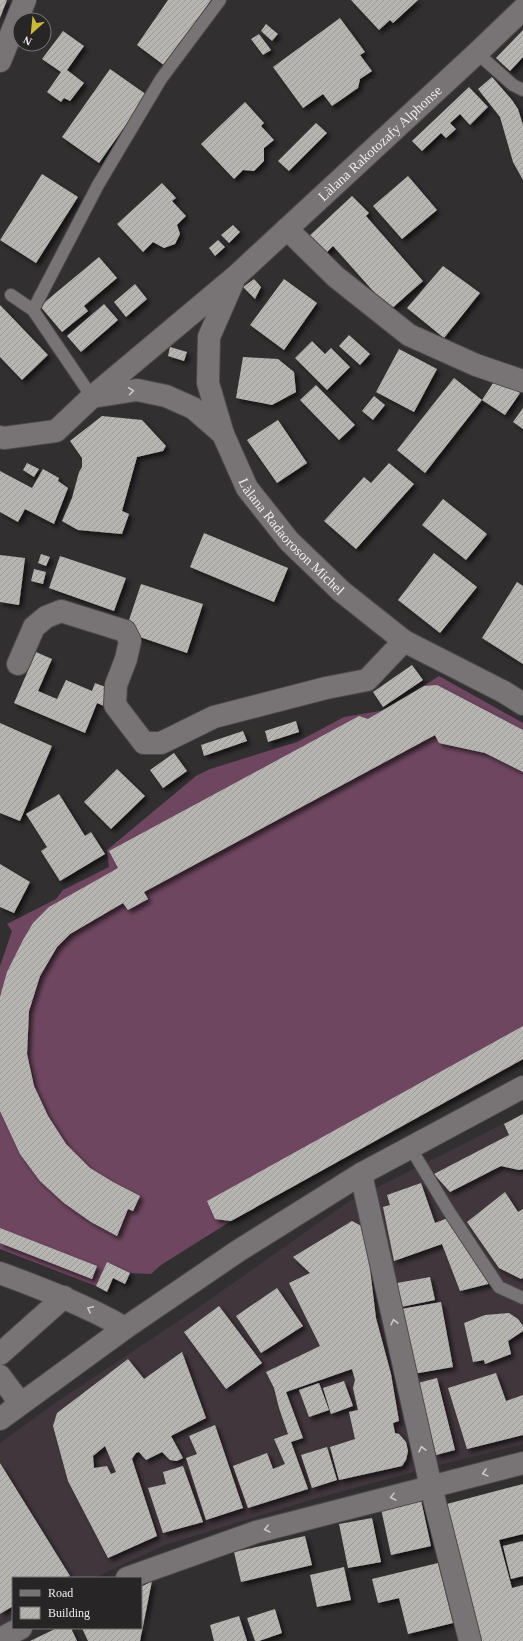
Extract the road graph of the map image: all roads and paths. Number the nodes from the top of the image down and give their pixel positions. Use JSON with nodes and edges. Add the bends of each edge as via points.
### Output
{"nodes":[{"id":1,"x":25,"y":0,"type":"edge"},
{"id":2,"x":220,"y":0,"type":"edge"},
{"id":3,"x":523,"y":9,"type":"edge"},
{"id":4,"x":477,"y":53,"type":"junction"},
{"id":5,"x":0,"y":61,"type":"edge"},
{"id":6,"x":523,"y":90,"type":"edge"},
{"id":7,"x":287,"y":228,"type":"junction"},
{"id":8,"x":235,"y":277,"type":"junction"},
{"id":9,"x":11,"y":295,"type":"dead end"},
{"id":10,"x":33,"y":310,"type":"junction"},
{"id":11,"x":523,"y":381,"type":"edge"},
{"id":12,"x":92,"y":397,"type":"junction"},
{"id":13,"x":223,"y":434,"type":"junction"},
{"id":14,"x":0,"y":436,"type":"edge"},
{"id":15,"x":404,"y":641,"type":"junction"},
{"id":16,"x":18,"y":664,"type":"dead end"},
{"id":17,"x":523,"y":704,"type":"edge"},
{"id":18,"x":523,"y":1087,"type":"edge"},
{"id":19,"x":410,"y":1147,"type":"junction"},
{"id":20,"x":361,"y":1174,"type":"junction"},
{"id":21,"x":0,"y":1273,"type":"edge"},
{"id":22,"x":64,"y":1297,"type":"junction"},
{"id":23,"x":523,"y":1298,"type":"edge"},
{"id":24,"x":125,"y":1328,"type":"junction"},
{"id":25,"x":0,"y":1354,"type":"edge"},
{"id":26,"x":0,"y":1376,"type":"edge"},
{"id":27,"x":8,"y":1413,"type":"edge"},
{"id":28,"x":523,"y":1463,"type":"edge"},
{"id":29,"x":430,"y":1487,"type":"junction"},
{"id":30,"x":130,"y":1577,"type":"edge"},
{"id":31,"x":19,"y":1629,"type":"edge"},
{"id":32,"x":0,"y":1639,"type":"edge"},
{"id":33,"x":470,"y":1641,"type":"edge"}],
"edges":[{"from":1,"to":5,"type":"street"},
{"from":2,"to":10,"type":"lane","via":[[162,79],[98,185]]},
{"from":3,"to":4,"type":"street","name":"Làlana Rakotozafy Alphonse"},
{"from":4,"to":6,"type":"lane","via":[[513,85]]},
{"from":4,"to":7,"type":"street","name":"Làlana Rakotozafy Alphonse"},
{"from":7,"to":8,"type":"street","name":"Làlana Rakotozafy Alphonse"},
{"from":7,"to":11,"type":"street","via":[[336,277],[409,335],[476,365]]},
{"from":8,"to":12,"type":"street","name":"Làlana Rakotozafy Alphonse"},
{"from":8,"to":13,"type":"street","name":"Làlana Radaoroson Michel","via":[[209,337],[208,383]]},
{"from":9,"to":10,"type":"lane"},
{"from":10,"to":12,"type":"lane"},
{"from":12,"to":13,"type":"street","one_way":true,"via":[[137,390],[166,396],[193,408]]},
{"from":12,"to":14,"type":"street","name":"Làlana Rakotozafy Alphonse","via":[[56,431],[4,438]]},
{"from":13,"to":15,"type":"street","name":"Làlana Radaoroson Michel","via":[[247,488],[289,541],[341,591]]},
{"from":15,"to":16,"type":"street","via":[[367,680],[214,717],[162,743],[144,743],[115,705],[116,685],[130,641],[125,631],[61,610],[46,617],[34,627]]},
{"from":15,"to":17,"type":"street","name":"Làlana Radaoroson Michel"},
{"from":18,"to":19,"type":"street"},
{"from":19,"to":20,"type":"street"},
{"from":19,"to":23,"type":"lane","via":[[499,1287]]},
{"from":20,"to":24,"type":"street","via":[[238,1251]]},
{"from":29,"to":20,"type":"street","one_way":true},
{"from":21,"to":22,"type":"street"},
{"from":24,"to":22,"type":"street","one_way":true},
{"from":22,"to":25,"type":"street"},
{"from":24,"to":27,"type":"street"},
{"from":26,"to":27,"type":"street","via":[[15,1396]]},
{"from":28,"to":29,"type":"street","one_way":true},
{"from":29,"to":30,"type":"street","one_way":true,"via":[[256,1532]]},
{"from":29,"to":33,"type":"street"},
{"from":31,"to":32,"type":"street"}]}
